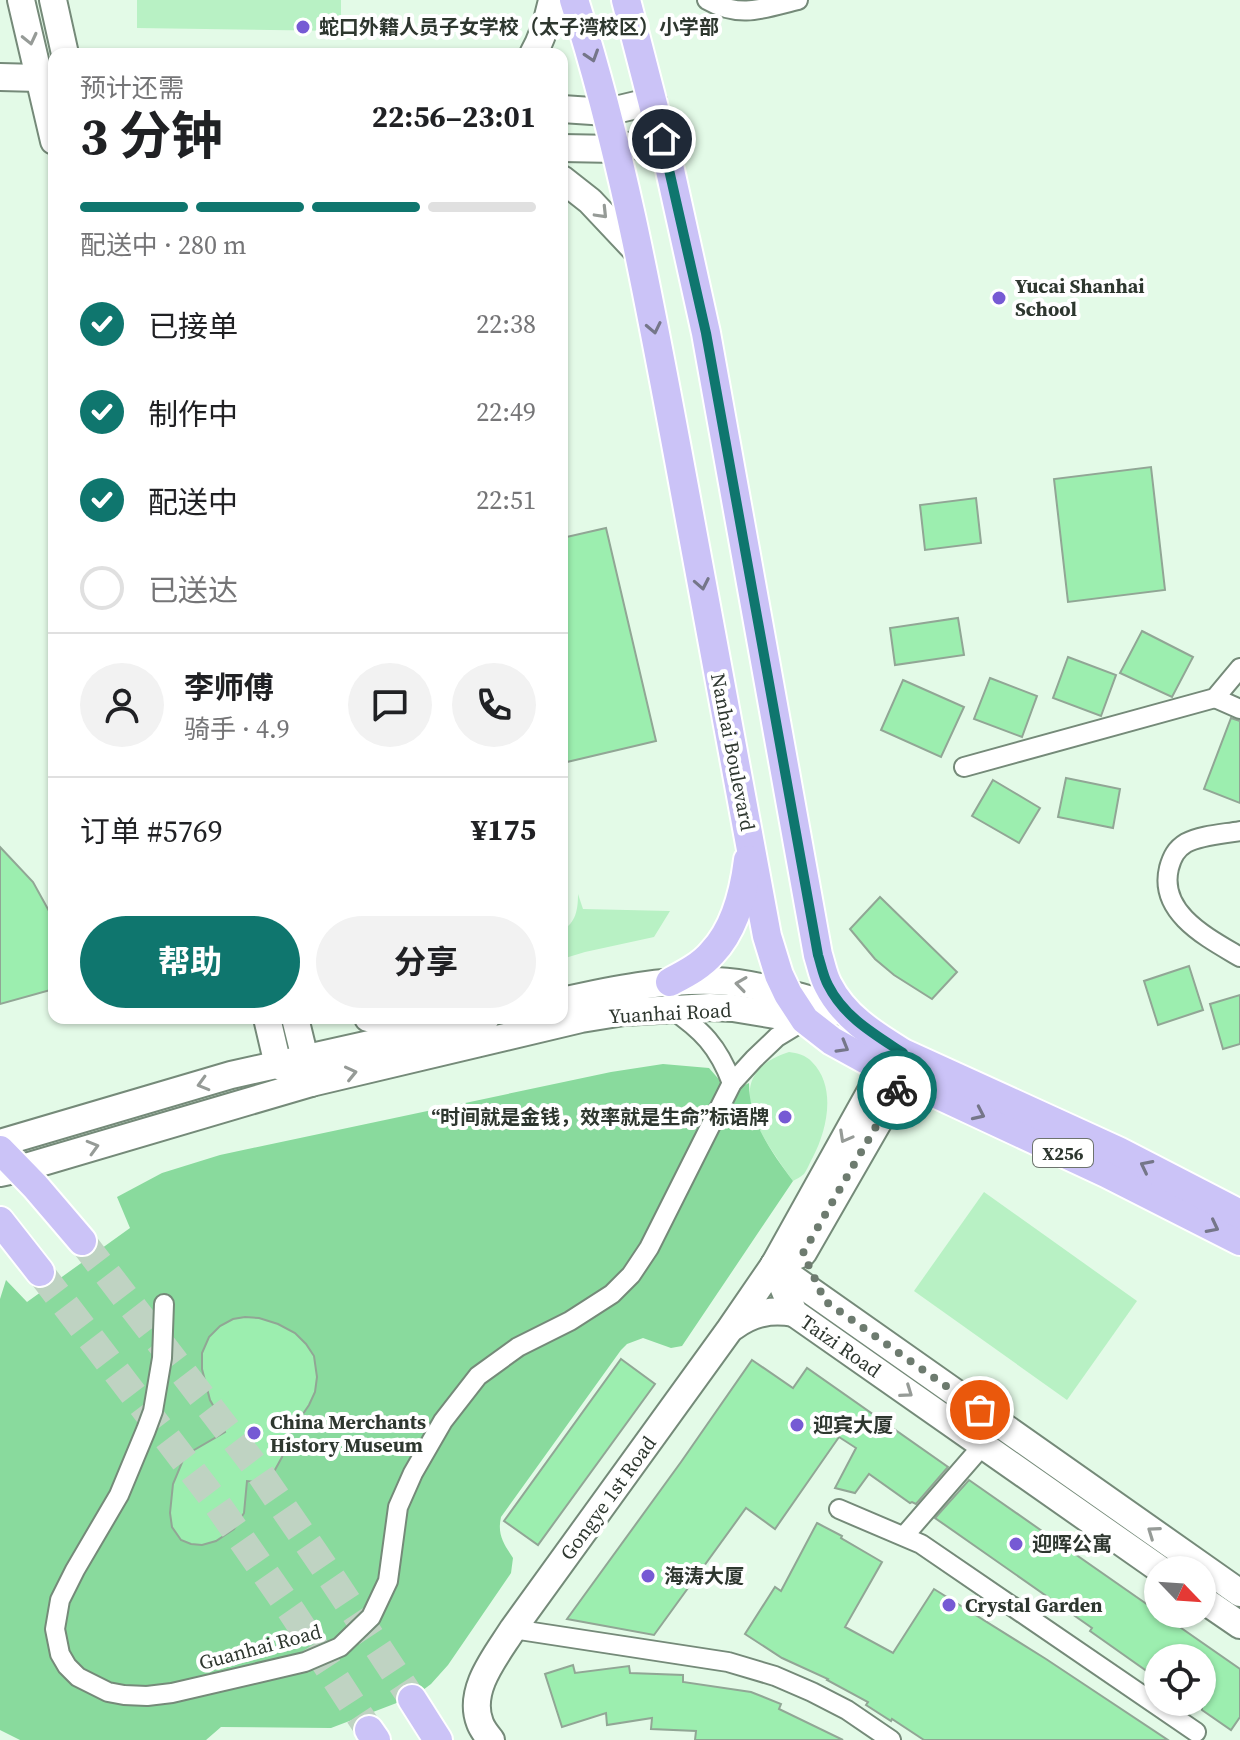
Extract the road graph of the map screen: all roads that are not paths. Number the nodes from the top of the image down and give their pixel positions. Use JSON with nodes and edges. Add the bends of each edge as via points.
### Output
{"nodes":[{"id":1,"x":21,"y":0,"type":"edge"},
{"id":2,"x":53,"y":0,"type":"edge"},
{"id":3,"x":552,"y":0,"type":"edge"},
{"id":4,"x":574,"y":0,"type":"edge"},
{"id":5,"x":626,"y":0,"type":"edge"},
{"id":6,"x":707,"y":0,"type":"edge"},
{"id":7,"x":798,"y":0,"type":"edge"},
{"id":8,"x":64,"y":48,"type":"edge"},
{"id":9,"x":536,"y":48,"type":"edge"},
{"id":10,"x":0,"y":77,"type":"edge"},
{"id":11,"x":48,"y":82,"type":"edge"},
{"id":12,"x":48,"y":85,"type":"edge"},
{"id":13,"x":653,"y":101,"type":"junction"},
{"id":14,"x":568,"y":109,"type":"edge"},
{"id":15,"x":607,"y":112,"type":"junction"},
{"id":16,"x":662,"y":139,"type":"junction"},
{"id":17,"x":568,"y":148,"type":"edge"},
{"id":18,"x":616,"y":149,"type":"junction"},
{"id":19,"x":568,"y":184,"type":"edge"},
{"id":20,"x":638,"y":252,"type":"junction"},
{"id":21,"x":1240,"y":668,"type":"edge"},
{"id":22,"x":1215,"y":698,"type":"junction"},
{"id":23,"x":1240,"y":709,"type":"edge"},
{"id":24,"x":964,"y":767,"type":"dead end"},
{"id":25,"x":1240,"y":831,"type":"edge"},
{"id":26,"x":750,"y":843,"type":"junction"},
{"id":27,"x":1240,"y":957,"type":"edge"},
{"id":28,"x":788,"y":994,"type":"junction"},
{"id":29,"x":670,"y":995,"type":"junction"},
{"id":30,"x":568,"y":1000,"type":"edge"},
{"id":31,"x":844,"y":1009,"type":"junction"},
{"id":32,"x":805,"y":1020,"type":"junction"},
{"id":33,"x":568,"y":1021,"type":"edge"},
{"id":34,"x":268,"y":1024,"type":"edge"},
{"id":35,"x":296,"y":1024,"type":"edge"},
{"id":36,"x":390,"y":1024,"type":"edge"},
{"id":37,"x":458,"y":1024,"type":"edge"},
{"id":38,"x":555,"y":1024,"type":"edge"},
{"id":39,"x":431,"y":1030,"type":"junction"},
{"id":40,"x":278,"y":1065,"type":"junction"},
{"id":41,"x":897,"y":1067,"type":"junction"},
{"id":42,"x":308,"y":1071,"type":"junction"},
{"id":43,"x":732,"y":1083,"type":"junction"},
{"id":44,"x":0,"y":1143,"type":"edge"},
{"id":45,"x":6,"y":1164,"type":"edge"},
{"id":46,"x":1240,"y":1214,"type":"edge"},
{"id":47,"x":0,"y":1222,"type":"edge"},
{"id":48,"x":82,"y":1241,"type":"tunnel mouth"},
{"id":49,"x":1240,"y":1241,"type":"edge"},
{"id":50,"x":803,"y":1253,"type":"junction"},
{"id":51,"x":774,"y":1265,"type":"junction"},
{"id":52,"x":40,"y":1272,"type":"tunnel mouth"},
{"id":53,"x":825,"y":1301,"type":"junction"},
{"id":54,"x":164,"y":1304,"type":"dead end"},
{"id":55,"x":794,"y":1313,"type":"junction"},
{"id":56,"x":730,"y":1329,"type":"junction"},
{"id":57,"x":983,"y":1445,"type":"junction"},
{"id":58,"x":839,"y":1509,"type":"dead end"},
{"id":59,"x":904,"y":1536,"type":"junction"},
{"id":60,"x":1144,"y":1558,"type":"edge"},
{"id":61,"x":1240,"y":1593,"type":"edge"},
{"id":62,"x":1216,"y":1609,"type":"edge"},
{"id":63,"x":1240,"y":1625,"type":"edge"},
{"id":64,"x":513,"y":1629,"type":"junction"},
{"id":65,"x":412,"y":1699,"type":"tunnel mouth"},
{"id":66,"x":1196,"y":1732,"type":"dead end"},
{"id":67,"x":438,"y":1740,"type":"edge"},
{"id":68,"x":491,"y":1740,"type":"edge"},
{"id":69,"x":891,"y":1740,"type":"edge"}],
"edges":[{"from":1,"to":11,"type":"main road","one_way":true},
{"from":2,"to":8,"type":"main road"},
{"from":3,"to":9,"type":"main road"},
{"from":4,"to":15,"type":"main road","name":"Nanhai Boulevard","one_way":true},
{"from":5,"to":13,"type":"main road","name":"Nanhai Boulevard"},
{"from":6,"to":7,"type":"street","via":[[749,12]]},
{"from":10,"to":12,"type":"main road"},
{"from":13,"to":15,"type":"main road"},
{"from":13,"to":16,"type":"main road","name":"Nanhai Boulevard"},
{"from":14,"to":15,"type":"main road"},
{"from":15,"to":18,"type":"main road","name":"Nanhai Boulevard"},
{"from":16,"to":18,"type":"main road"},
{"from":16,"to":31,"type":"main road","name":"Nanhai Boulevard","via":[[706,333],[818,955]]},
{"from":17,"to":18,"type":"main road"},
{"from":18,"to":20,"type":"main road","name":"Nanhai Boulevard"},
{"from":19,"to":20,"type":"main road","one_way":true},
{"from":20,"to":26,"type":"main road","name":"Nanhai Boulevard","one_way":true},
{"from":21,"to":22,"type":"street"},
{"from":22,"to":23,"type":"street"},
{"from":22,"to":24,"type":"street"},
{"from":25,"to":27,"type":"street","via":[[1182,846],[1170,864],[1167,886],[1186,919]]},
{"from":26,"to":28,"type":"main road","name":"Nanhai Boulevard","via":[[767,936]]},
{"from":26,"to":29,"type":"main road","via":[[738,907],[726,936]]},
{"from":28,"to":29,"type":"main road","name":"Yuanhai Road","one_way":true,"via":[[716,981]]},
{"from":28,"to":31,"type":"main road","name":"Yuanhai Road"},
{"from":28,"to":32,"type":"main road","name":"Nanhai Boulevard"},
{"from":29,"to":30,"type":"main road","name":"Yuanhai Road","via":[[626,988]]},
{"from":29,"to":32,"type":"main road","name":"Yuanhai Road"},
{"from":33,"to":29,"type":"main road","name":"Yuanhai Road","one_way":true,"via":[[624,1012]]},
{"from":29,"to":43,"type":"street","via":[[713,1046]]},
{"from":31,"to":32,"type":"main road","name":"Yuanhai Road"},
{"from":31,"to":41,"type":"main road","name":"Nanhai Boulevard","number":"X256"},
{"from":32,"to":41,"type":"main road","name":"Nanhai Boulevard","number":"X256","one_way":true,"via":[[832,1041]]},
{"from":32,"to":43,"type":"street","name":"Guanhai Road","via":[[777,1037]]},
{"from":34,"to":40,"type":"main road"},
{"from":35,"to":42,"type":"main road"},
{"from":36,"to":39,"type":"main road"},
{"from":37,"to":39,"type":"main road","name":"Yuanhai Road"},
{"from":42,"to":38,"type":"main road","name":"Yuanhai Road","one_way":true},
{"from":39,"to":42,"type":"main road","name":"Yuanhai Road"},
{"from":40,"to":42,"type":"main road"},
{"from":40,"to":44,"type":"main road","one_way":true},
{"from":46,"to":41,"type":"main road","name":"Nanhai Boulevard","number":"X256","one_way":true,"via":[[1118,1151]]},
{"from":41,"to":49,"type":"main road","name":"Nanhai Boulevard","number":"X256","one_way":true},
{"from":41,"to":50,"type":"main road"},
{"from":41,"to":51,"type":"main road","name":"Gongye 1st Road","one_way":true},
{"from":45,"to":42,"type":"main road","name":"Yuanhai Road","one_way":true},
{"from":43,"to":54,"type":"street","name":"Guanhai Road","via":[[631,1275],[612,1294],[478,1376],[443,1421],[398,1507],[388,1581],[371,1617],[340,1647],[305,1662],[172,1693],[124,1695],[78,1677],[60,1654],[55,1629],[60,1600],[115,1504],[153,1411]]},
{"from":45,"to":48,"type":"main road"},
{"from":47,"to":52,"type":"main road"},
{"from":50,"to":51,"type":"main road"},
{"from":50,"to":53,"type":"main road"},
{"from":51,"to":53,"type":"main road","name":"Taizi Road"},
{"from":51,"to":55,"type":"main road","name":"Taizi Road"},
{"from":51,"to":56,"type":"main road","name":"Gongye 1st Road"},
{"from":61,"to":53,"type":"main road","name":"Taizi Road","one_way":true},
{"from":55,"to":56,"type":"main road","via":[[763,1312]]},
{"from":55,"to":57,"type":"main road","name":"Taizi Road","one_way":true},
{"from":56,"to":64,"type":"main road","name":"Gongye 1st Road"},
{"from":57,"to":59,"type":"street"},
{"from":57,"to":60,"type":"main road","name":"Taizi Road"},
{"from":58,"to":59,"type":"street"},
{"from":59,"to":66,"type":"street"},
{"from":62,"to":63,"type":"main road"},
{"from":64,"to":68,"type":"main road","name":"Gongye 1st Road","via":[[478,1691],[480,1723]]},
{"from":64,"to":69,"type":"street","via":[[669,1652],[775,1676],[847,1710]]},
{"from":65,"to":67,"type":"main road"}]}
